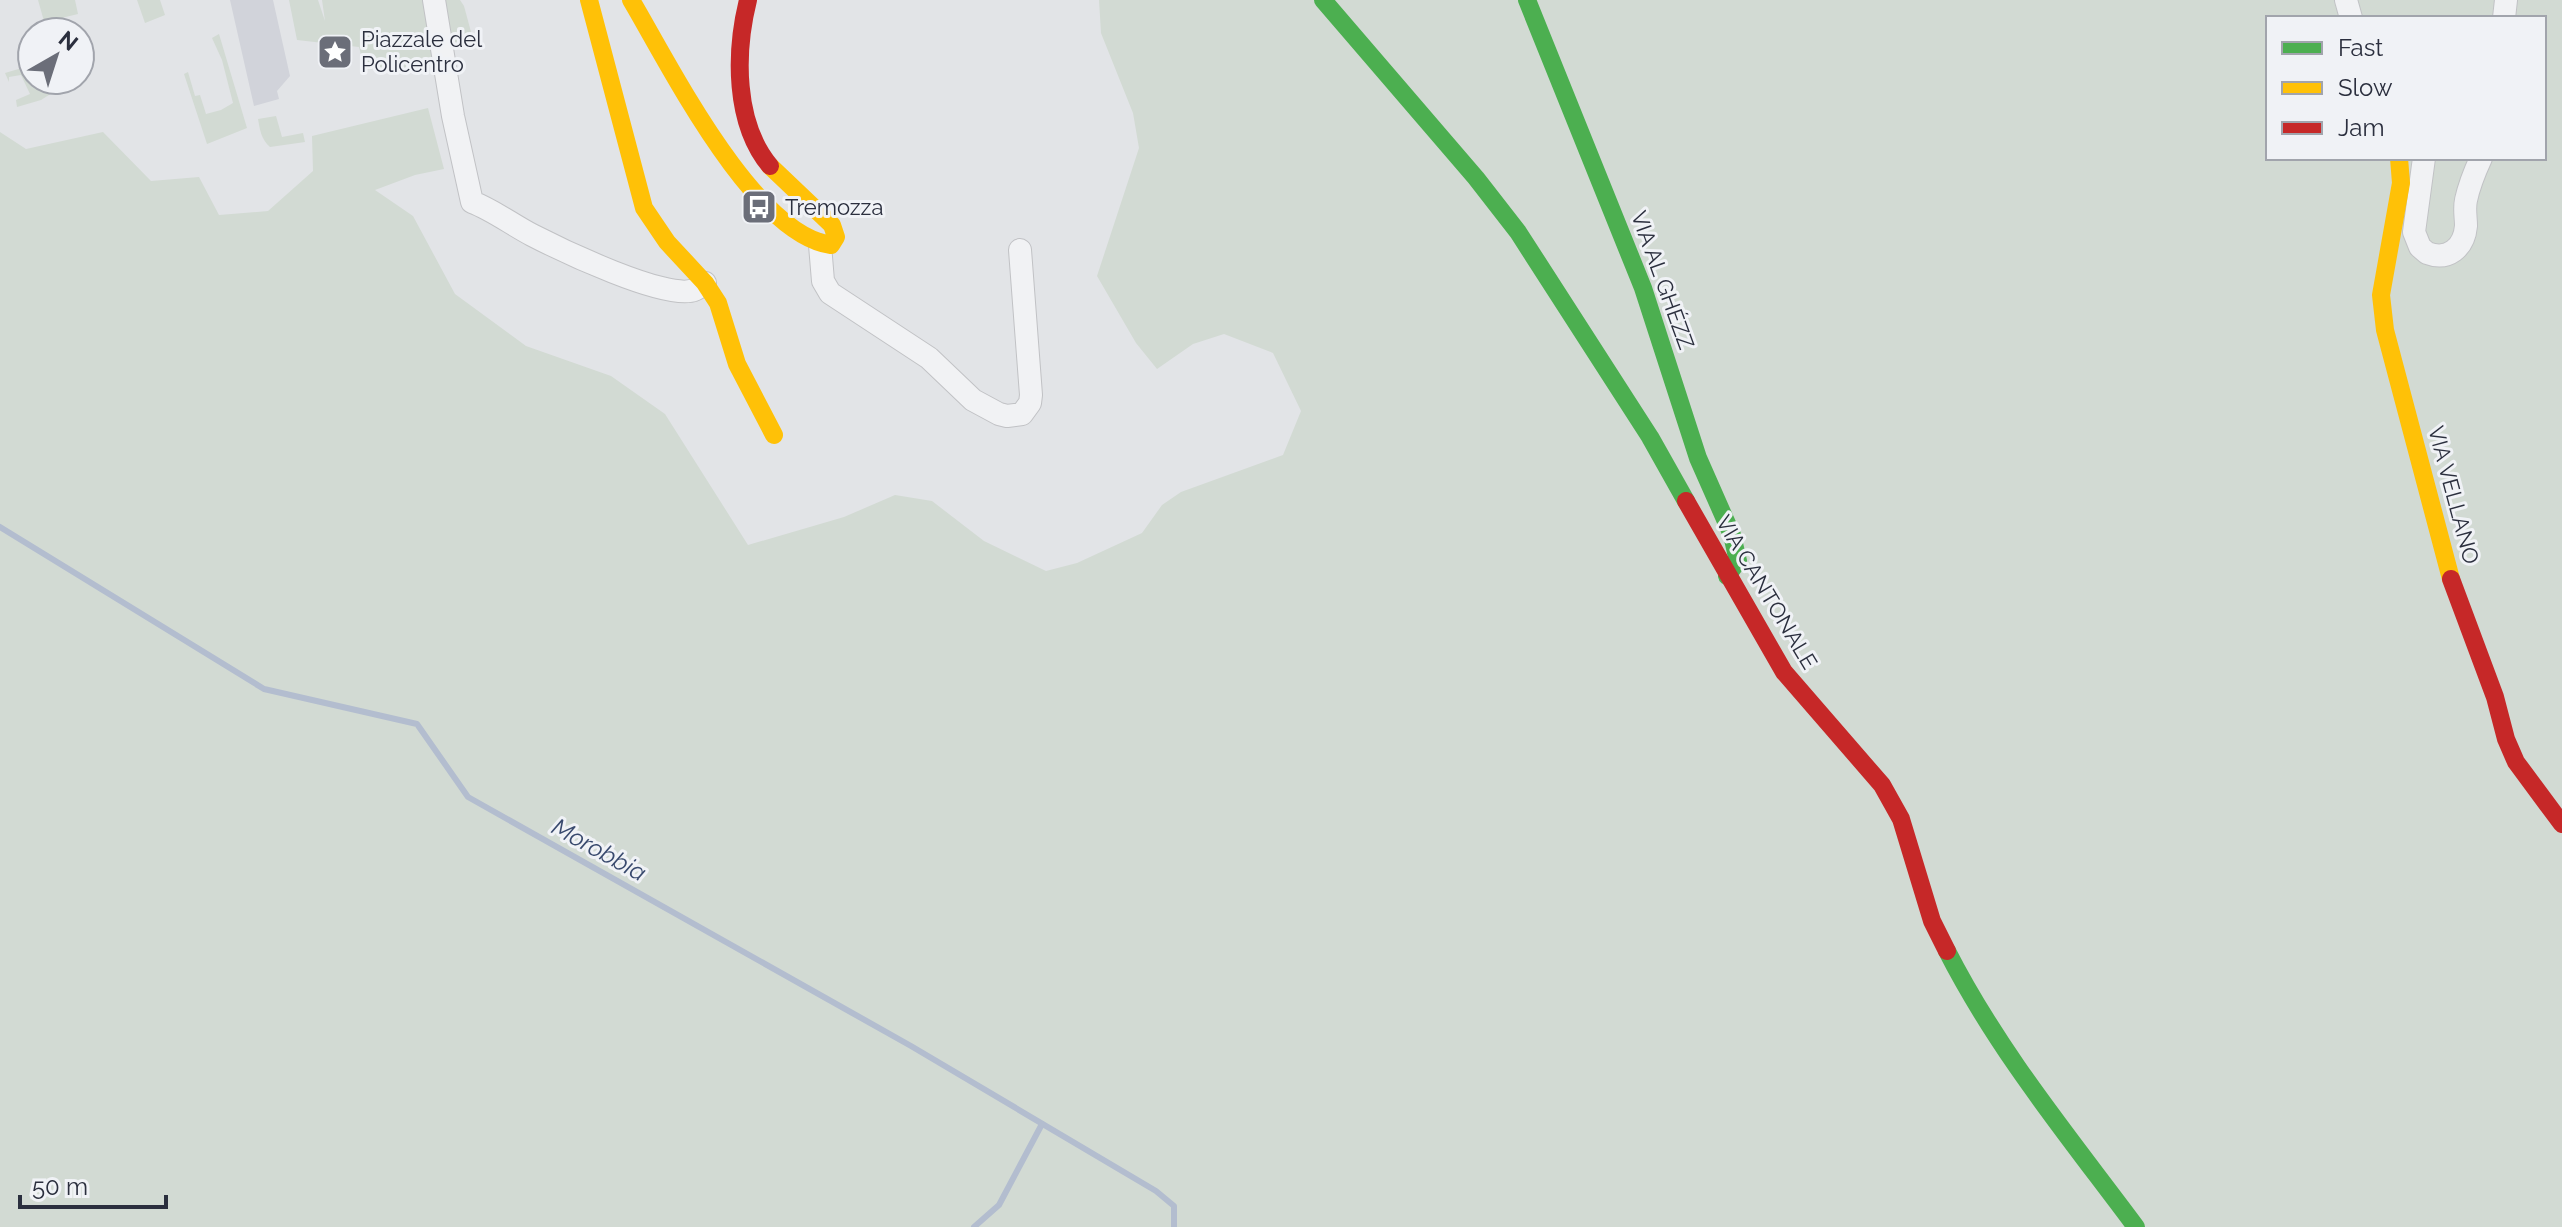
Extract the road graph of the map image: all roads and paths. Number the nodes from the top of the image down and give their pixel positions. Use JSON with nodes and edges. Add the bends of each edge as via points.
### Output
{"nodes":[{"id":1,"x":434,"y":0,"type":"edge"},
{"id":2,"x":589,"y":0,"type":"edge"},
{"id":3,"x":631,"y":0,"type":"edge"},
{"id":4,"x":748,"y":0,"type":"edge"},
{"id":5,"x":1323,"y":0,"type":"edge"},
{"id":6,"x":1527,"y":0,"type":"edge"},
{"id":7,"x":2399,"y":160,"type":"edge"},
{"id":8,"x":2424,"y":160,"type":"edge"},
{"id":9,"x":2479,"y":163,"type":"edge"},
{"id":10,"x":820,"y":245,"type":"junction"},
{"id":11,"x":1020,"y":250,"type":"dead end"},
{"id":12,"x":705,"y":283,"type":"junction"},
{"id":13,"x":774,"y":435,"type":"dead end"},
{"id":14,"x":1727,"y":576,"type":"junction"},
{"id":15,"x":2562,"y":824,"type":"edge"},
{"id":16,"x":2136,"y":1227,"type":"edge"}],
"edges":[{"from":1,"to":12,"type":"street","via":[[472,202],[640,282],[677,291],[693,291]]},
{"from":2,"to":12,"type":"street","via":[[644,208]]},
{"from":3,"to":10,"type":"street","via":[[731,164],[801,235]]},
{"from":4,"to":10,"type":"street","via":[[741,70],[752,133],[773,169],[832,225],[834,242]]},
{"from":5,"to":14,"type":"street","name":"VIA CANTONALE","via":[[1518,232],[1650,437]]},
{"from":6,"to":14,"type":"street","name":"VIA AL GHÉZZ","via":[[1643,288],[1698,458],[1732,535],[1738,561]]},
{"from":7,"to":15,"type":"street","name":"VIA VELLANO","via":[[2401,183],[2381,295],[2385,330],[2450,575],[2506,739],[2516,762]]},
{"from":8,"to":9,"type":"street","via":[[2414,232],[2420,247],[2435,256],[2450,254],[2461,242],[2467,197]]},
{"from":10,"to":11,"type":"street","via":[[823,281],[830,293],[929,358],[973,400],[1007,416],[1022,414],[1031,395]]},
{"from":12,"to":13,"type":"street","via":[[718,303],[737,364]]},
{"from":14,"to":16,"type":"street","name":"VIA CANTONALE","via":[[1784,672],[1882,785],[1901,819],[1932,921],[1984,1019]]}]}
